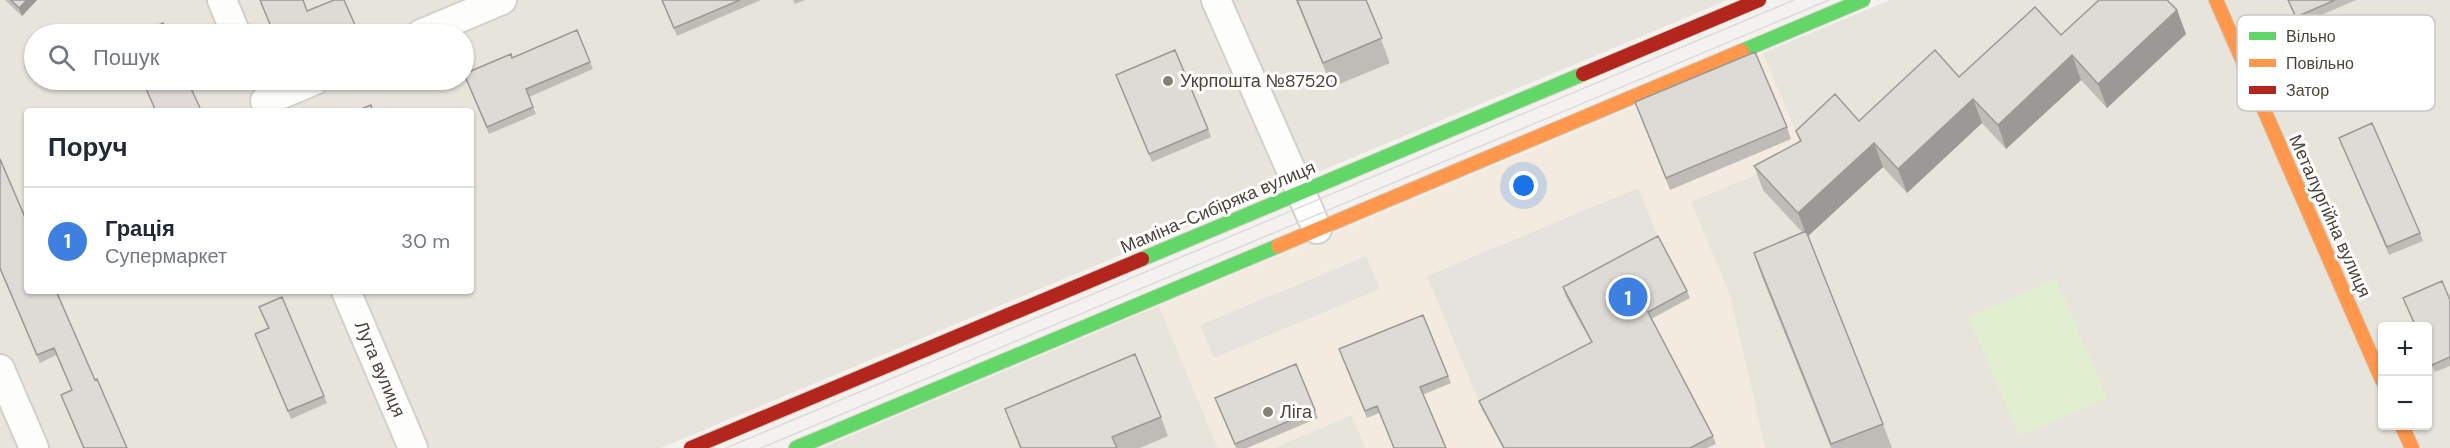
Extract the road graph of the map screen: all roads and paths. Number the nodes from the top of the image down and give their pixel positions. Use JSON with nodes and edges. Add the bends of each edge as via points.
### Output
{"nodes":[{"id":1,"x":222,"y":0,"type":"edge"},
{"id":2,"x":502,"y":0,"type":"edge"},
{"id":3,"x":1216,"y":0,"type":"edge"},
{"id":4,"x":1759,"y":0,"type":"edge"},
{"id":5,"x":1863,"y":0,"type":"edge"},
{"id":6,"x":2216,"y":0,"type":"edge"},
{"id":7,"x":232,"y":24,"type":"edge"},
{"id":8,"x":445,"y":24,"type":"edge"},
{"id":9,"x":2237,"y":48,"type":"edge"},
{"id":10,"x":284,"y":90,"type":"edge"},
{"id":11,"x":263,"y":97,"type":"edge"},
{"id":12,"x":2264,"y":111,"type":"edge"},
{"id":13,"x":1302,"y":192,"type":"junction"},
{"id":14,"x":1317,"y":229,"type":"junction"},
{"id":15,"x":347,"y":294,"type":"edge"},
{"id":16,"x":0,"y":369,"type":"edge"},
{"id":17,"x":2380,"y":376,"type":"edge"},
{"id":18,"x":2404,"y":430,"type":"edge"},
{"id":19,"x":34,"y":448,"type":"edge"},
{"id":20,"x":413,"y":448,"type":"edge"},
{"id":21,"x":691,"y":448,"type":"edge"},
{"id":22,"x":796,"y":448,"type":"edge"},
{"id":23,"x":2412,"y":448,"type":"edge"}],
"edges":[{"from":1,"to":7,"type":"street"},
{"from":2,"to":8,"type":"street"},
{"from":3,"to":13,"type":"street"},
{"from":4,"to":13,"type":"main road","name":"Маміна-Сибіряка вулиця"},
{"from":5,"to":14,"type":"main road"},
{"from":6,"to":9,"type":"main road","name":"Металургійна вулиця"},
{"from":10,"to":11,"type":"street"},
{"from":12,"to":17,"type":"main road","name":"Металургійна вулиця"},
{"from":13,"to":14,"type":"street"},
{"from":13,"to":21,"type":"main road","name":"Маміна-Сибіряка вулиця"},
{"from":14,"to":22,"type":"main road"},
{"from":15,"to":20,"type":"street","name":"Лута вулиця"},
{"from":16,"to":19,"type":"street"},
{"from":18,"to":23,"type":"main road"}]}
